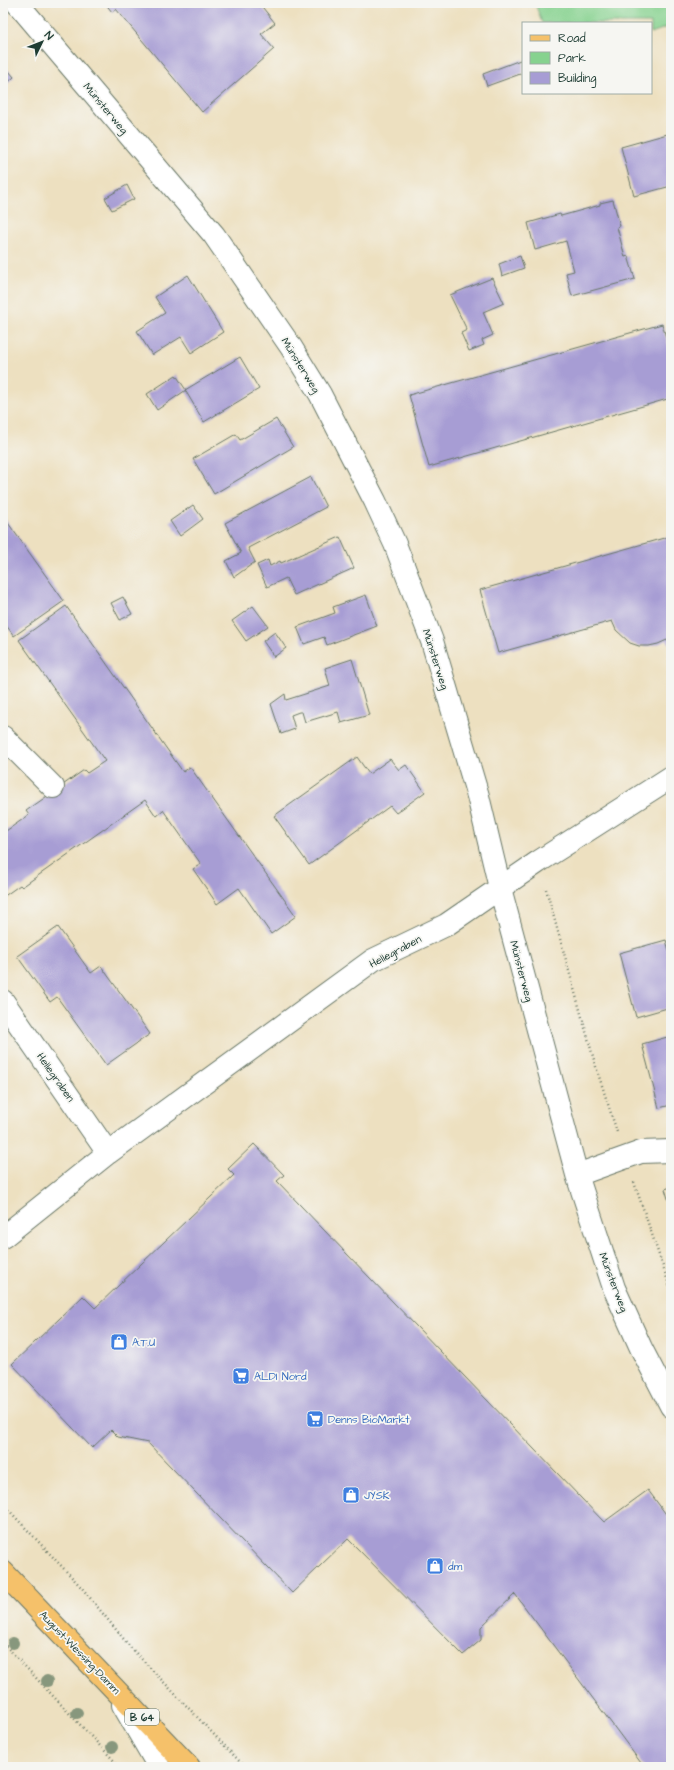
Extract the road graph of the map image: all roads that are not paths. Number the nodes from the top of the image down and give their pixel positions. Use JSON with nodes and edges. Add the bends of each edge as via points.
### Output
{"nodes":[{"id":1,"x":17,"y":3,"type":"edge"},
{"id":2,"x":3,"y":737,"type":"edge"},
{"id":3,"x":671,"y":777,"type":"edge"},
{"id":4,"x":53,"y":787,"type":"dead end"},
{"id":5,"x":500,"y":888,"type":"junction"},
{"id":6,"x":3,"y":1001,"type":"edge"},
{"id":7,"x":671,"y":1151,"type":"edge"},
{"id":8,"x":108,"y":1152,"type":"junction"},
{"id":9,"x":578,"y":1175,"type":"junction"},
{"id":10,"x":3,"y":1237,"type":"edge"},
{"id":11,"x":671,"y":1406,"type":"edge"},
{"id":12,"x":3,"y":1572,"type":"edge"},
{"id":13,"x":94,"y":1668,"type":"junction"},
{"id":14,"x":159,"y":1767,"type":"edge"},
{"id":15,"x":189,"y":1767,"type":"edge"}],
"edges":[{"from":1,"to":5,"type":"street","name":"Münsterweg","via":[[214,235],[320,394],[375,501],[432,641],[478,796]]},
{"from":2,"to":4,"type":"street"},
{"from":3,"to":5,"type":"street","name":"Hellegraben"},
{"from":5,"to":8,"type":"street","name":"Hellegraben","via":[[446,925],[373,960]]},
{"from":5,"to":9,"type":"street","name":"Münsterweg"},
{"from":6,"to":8,"type":"street","name":"Hellegraben"},
{"from":7,"to":9,"type":"street","via":[[641,1152]]},
{"from":8,"to":10,"type":"street","name":"Hellegraben"},
{"from":9,"to":11,"type":"street","name":"Münsterweg","via":[[614,1288]]},
{"from":12,"to":13,"type":"main road","name":"August-Wessing-Damm","number":"B 64"},
{"from":13,"to":14,"type":"street","via":[[124,1706]]},
{"from":13,"to":15,"type":"main road","name":"August-Wessing-Damm","number":"B 64"}]}
